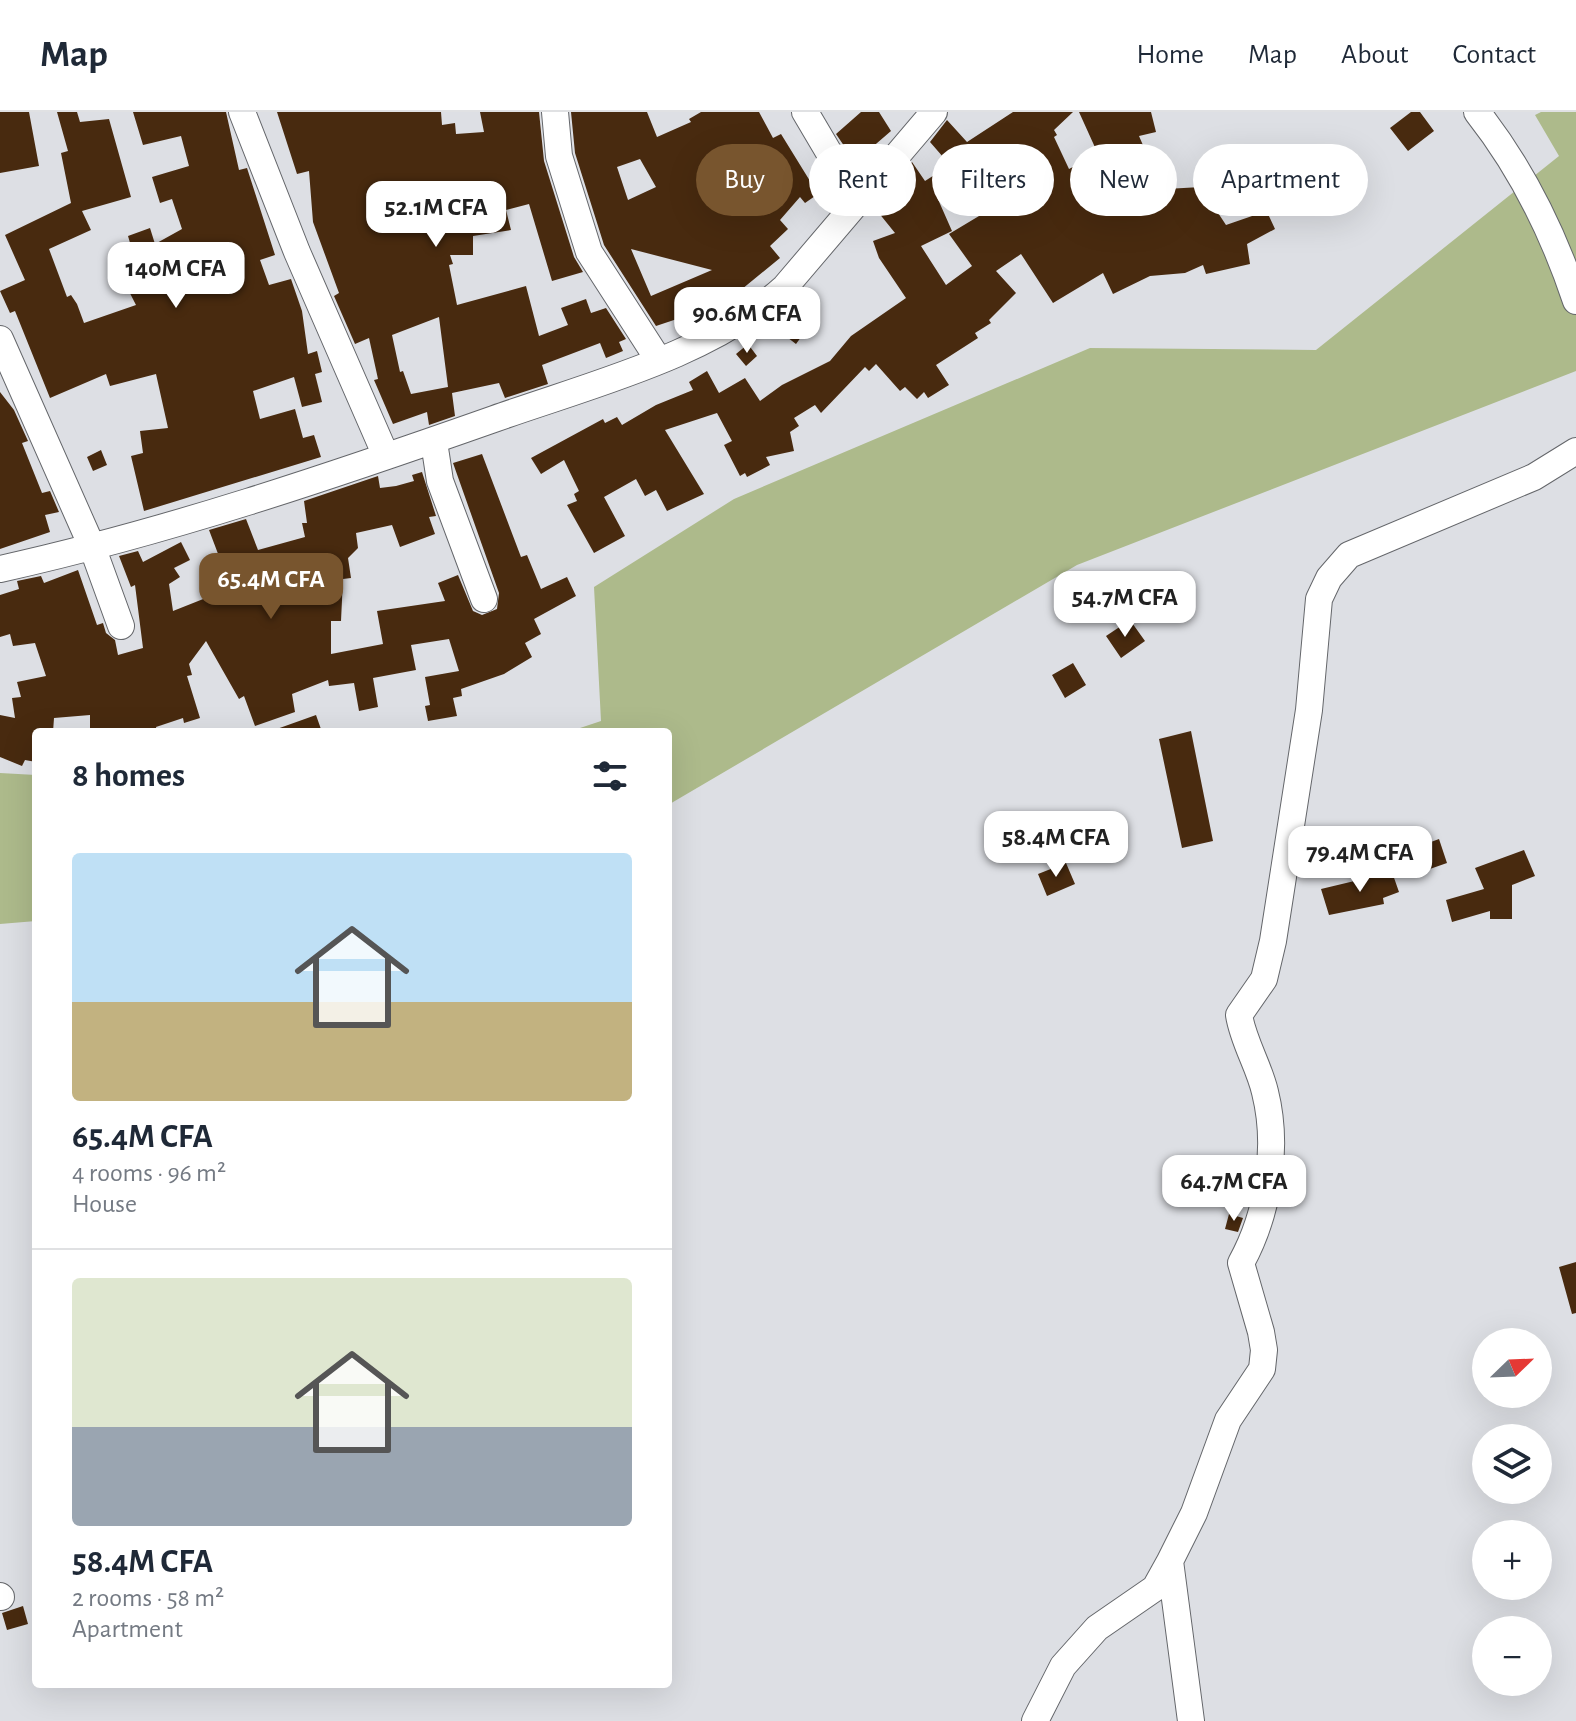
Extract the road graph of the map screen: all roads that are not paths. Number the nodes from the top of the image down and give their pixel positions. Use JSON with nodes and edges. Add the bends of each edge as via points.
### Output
{"nodes":[{"id":1,"x":242,"y":112,"type":"edge"},
{"id":2,"x":555,"y":112,"type":"edge"},
{"id":3,"x":805,"y":112,"type":"edge"},
{"id":4,"x":934,"y":112,"type":"edge"},
{"id":5,"x":1477,"y":112,"type":"edge"},
{"id":6,"x":824,"y":144,"type":"edge"},
{"id":7,"x":906,"y":144,"type":"edge"},
{"id":8,"x":844,"y":216,"type":"edge"},
{"id":9,"x":1576,"y":301,"type":"edge"},
{"id":10,"x":0,"y":339,"type":"edge"},
{"id":11,"x":658,"y":359,"type":"junction"},
{"id":12,"x":434,"y":442,"type":"junction"},
{"id":13,"x":1576,"y":451,"type":"edge"},
{"id":14,"x":386,"y":456,"type":"junction"},
{"id":15,"x":93,"y":549,"type":"junction"},
{"id":16,"x":0,"y":569,"type":"edge"},
{"id":17,"x":484,"y":599,"type":"dead end"},
{"id":18,"x":121,"y":626,"type":"dead end"},
{"id":19,"x":1170,"y":1561,"type":"junction"},
{"id":20,"x":1035,"y":1721,"type":"edge"},
{"id":21,"x":1191,"y":1721,"type":"edge"}],
"edges":[{"from":1,"to":14,"type":"street"},
{"from":2,"to":11,"type":"street","via":[[559,156],[589,252]]},
{"from":3,"to":6,"type":"street"},
{"from":4,"to":7,"type":"street"},
{"from":5,"to":9,"type":"street","via":[[1540,209]]},
{"from":8,"to":11,"type":"street","via":[[767,304]]},
{"from":10,"to":15,"type":"street"},
{"from":11,"to":12,"type":"street"},
{"from":12,"to":14,"type":"street"},
{"from":12,"to":17,"type":"street","via":[[440,481]]},
{"from":13,"to":19,"type":"street","via":[[1534,477],[1349,555],[1319,599],[1309,710],[1273,941],[1264,979],[1239,1015],[1265,1091],[1269,1124],[1267,1197],[1241,1263],[1261,1332],[1262,1369],[1228,1420]]},
{"from":14,"to":15,"type":"street"},
{"from":15,"to":16,"type":"street"},
{"from":15,"to":18,"type":"street"},
{"from":19,"to":20,"type":"street","via":[[1155,1588],[1097,1628],[1063,1666]]},
{"from":19,"to":21,"type":"street"}]}
